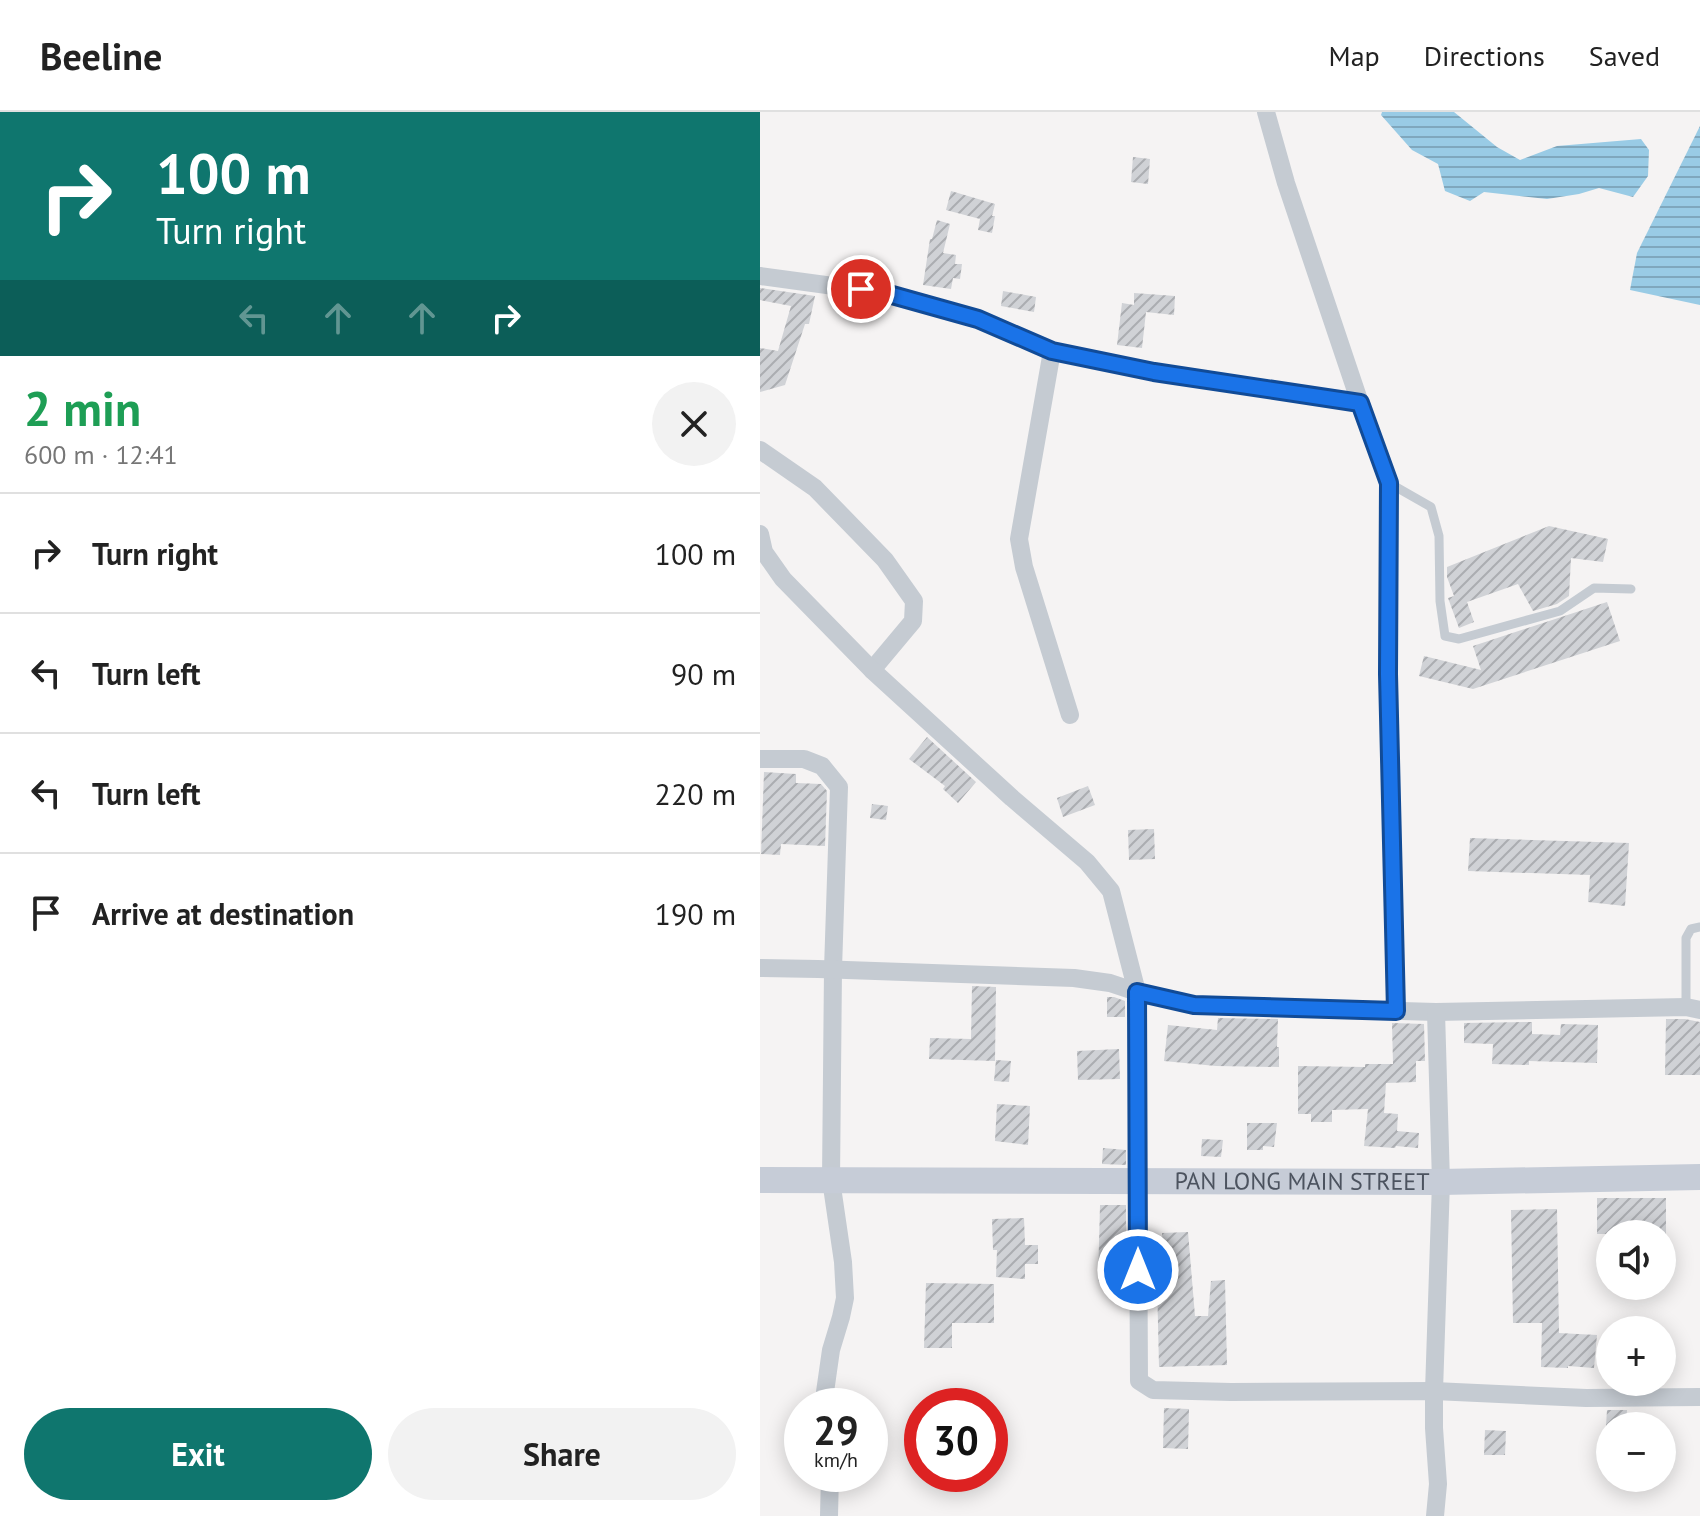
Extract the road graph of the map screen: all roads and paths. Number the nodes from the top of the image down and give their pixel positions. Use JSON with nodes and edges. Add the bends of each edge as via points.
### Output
{"nodes":[{"id":1,"x":1266,"y":112,"type":"edge"},
{"id":2,"x":760,"y":276,"type":"edge"},
{"id":3,"x":1052,"y":351,"type":"junction"},
{"id":4,"x":1360,"y":403,"type":"junction"},
{"id":5,"x":760,"y":450,"type":"edge"},
{"id":6,"x":1389,"y":483,"type":"junction"},
{"id":7,"x":761,"y":547,"type":"edge"},
{"id":8,"x":1631,"y":589,"type":"dead end"},
{"id":9,"x":872,"y":670,"type":"junction"},
{"id":10,"x":1070,"y":715,"type":"dead end"},
{"id":11,"x":760,"y":759,"type":"edge"},
{"id":12,"x":1700,"y":927,"type":"edge"},
{"id":13,"x":760,"y":968,"type":"edge"},
{"id":14,"x":833,"y":969,"type":"junction"},
{"id":15,"x":1137,"y":992,"type":"junction"},
{"id":16,"x":1693,"y":1008,"type":"edge"},
{"id":17,"x":1396,"y":1011,"type":"junction"},
{"id":18,"x":1436,"y":1012,"type":"junction"},
{"id":19,"x":1700,"y":1177,"type":"edge"},
{"id":20,"x":760,"y":1180,"type":"edge"},
{"id":21,"x":831,"y":1180,"type":"junction"},
{"id":22,"x":1138,"y":1180,"type":"junction"},
{"id":23,"x":1441,"y":1182,"type":"junction"},
{"id":24,"x":826,"y":1388,"type":"edge"},
{"id":25,"x":1434,"y":1391,"type":"junction"},
{"id":26,"x":1700,"y":1397,"type":"edge"},
{"id":27,"x":830,"y":1492,"type":"edge"},
{"id":28,"x":829,"y":1516,"type":"edge"},
{"id":29,"x":1435,"y":1516,"type":"edge"}],
"edges":[{"from":1,"to":4,"type":"street"},
{"from":2,"to":3,"type":"street","via":[[885,293],[978,319]]},
{"from":3,"to":4,"type":"street"},
{"from":3,"to":10,"type":"street","via":[[1019,539]]},
{"from":4,"to":6,"type":"street"},
{"from":5,"to":9,"type":"street","via":[[815,488],[885,560],[914,601],[913,621]]},
{"from":6,"to":8,"type":"lane","via":[[1431,507],[1439,536],[1445,636],[1459,639],[1560,611],[1594,588]]},
{"from":6,"to":17,"type":"street"},
{"from":7,"to":9,"type":"street","via":[[783,579]]},
{"from":9,"to":15,"type":"street","via":[[1087,862],[1111,891]]},
{"from":11,"to":14,"type":"street","via":[[804,759],[822,766],[839,787]]},
{"from":12,"to":16,"type":"lane","via":[[1686,938]]},
{"from":13,"to":14,"type":"street"},
{"from":14,"to":15,"type":"street","via":[[1074,978]]},
{"from":14,"to":21,"type":"street"},
{"from":15,"to":17,"type":"street","via":[[1194,1005]]},
{"from":15,"to":22,"type":"street"},
{"from":16,"to":18,"type":"street"},
{"from":17,"to":18,"type":"street"},
{"from":18,"to":23,"type":"street"},
{"from":19,"to":23,"type":"street","name":"PAN LONG MAIN STREET"},
{"from":20,"to":21,"type":"street","name":"PAN LONG MAIN STREET"},
{"from":21,"to":22,"type":"street","name":"PAN LONG MAIN STREET"},
{"from":21,"to":24,"type":"street","via":[[845,1298]]},
{"from":22,"to":23,"type":"street","name":"PAN LONG MAIN STREET"},
{"from":22,"to":25,"type":"street","via":[[1139,1381],[1153,1390]]},
{"from":23,"to":25,"type":"street"},
{"from":25,"to":26,"type":"street"},
{"from":25,"to":29,"type":"street"},
{"from":27,"to":28,"type":"street"}]}
